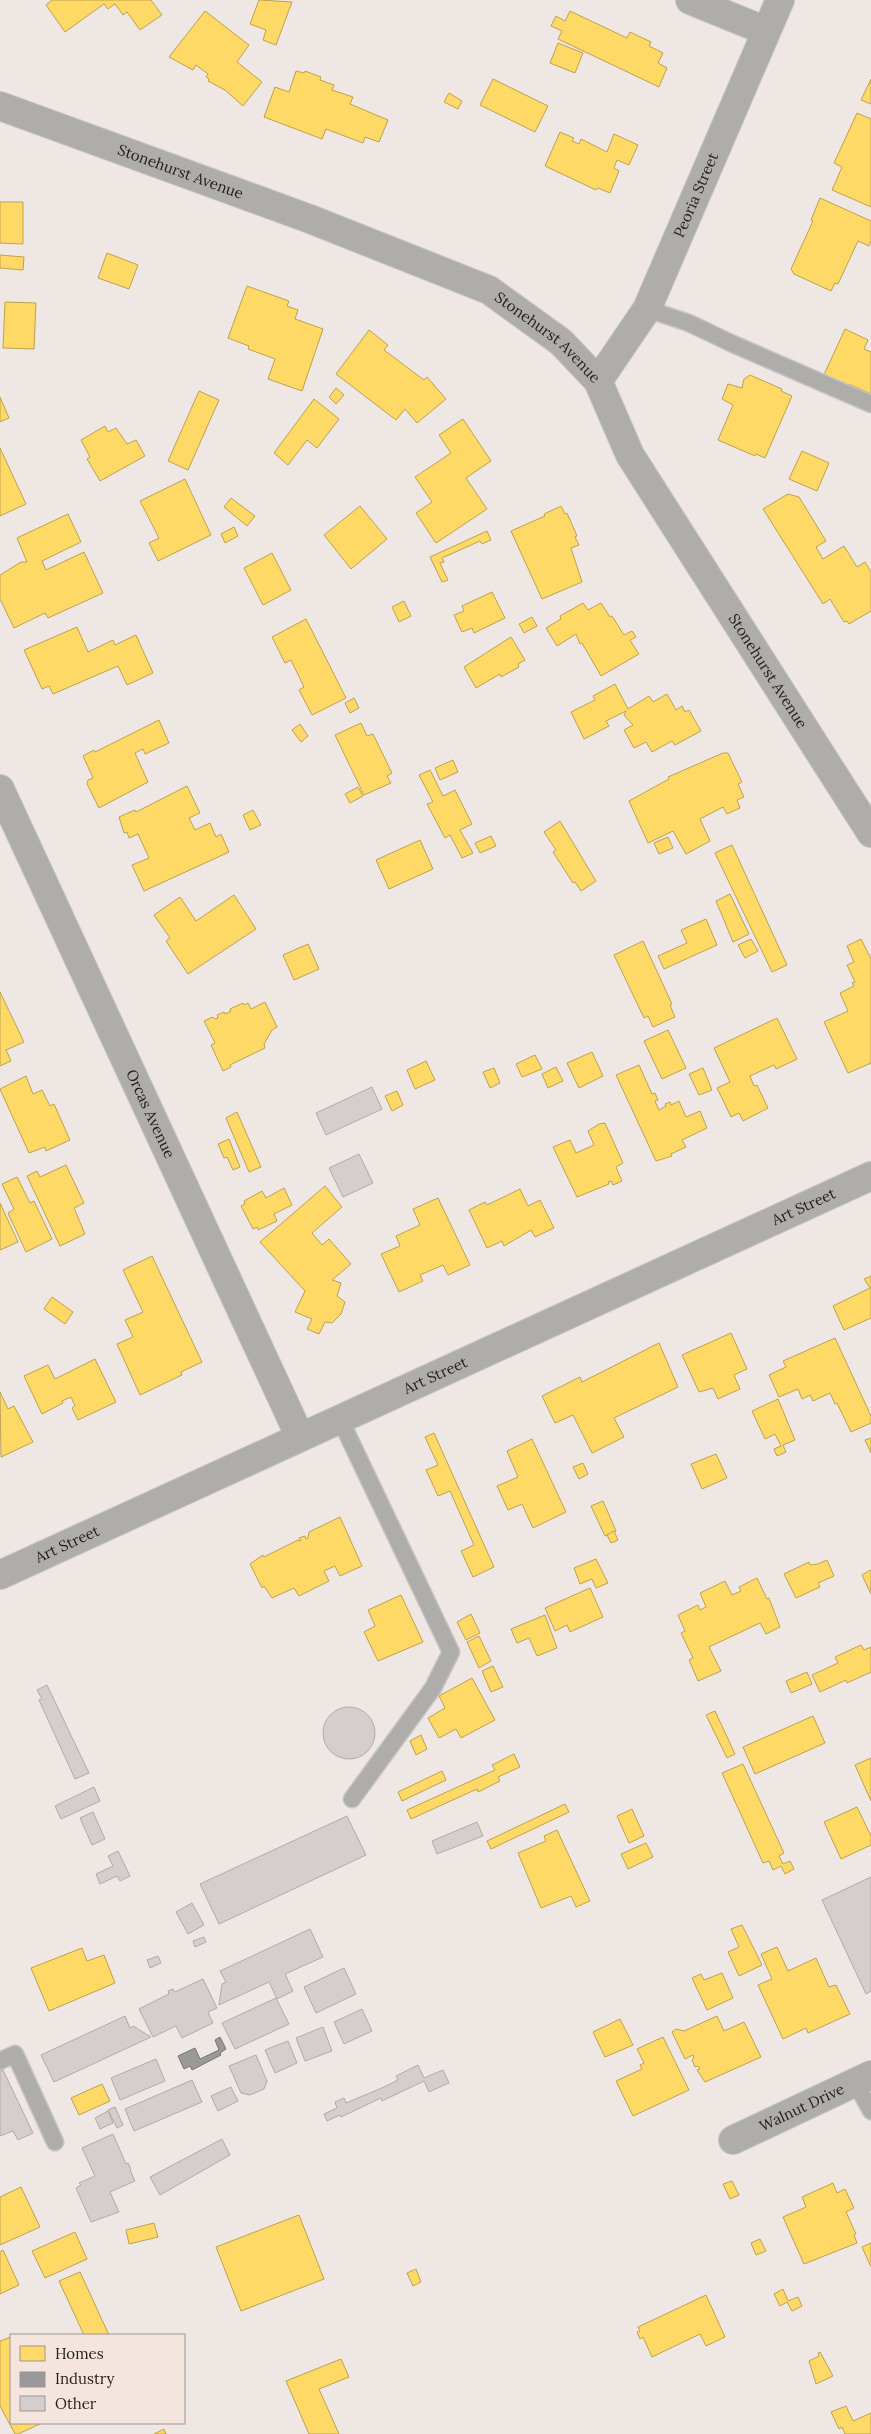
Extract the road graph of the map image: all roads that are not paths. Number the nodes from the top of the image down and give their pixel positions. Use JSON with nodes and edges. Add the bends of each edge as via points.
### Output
{"nodes":[{"id":1,"x":690,"y":0,"type":"edge"},
{"id":2,"x":780,"y":0,"type":"edge"},
{"id":3,"x":766,"y":31,"type":"junction"},
{"id":4,"x":0,"y":106,"type":"edge"},
{"id":5,"x":647,"y":309,"type":"junction"},
{"id":6,"x":598,"y":381,"type":"junction"},
{"id":7,"x":871,"y":404,"type":"edge"},
{"id":8,"x":0,"y":789,"type":"edge"},
{"id":9,"x":871,"y":833,"type":"edge"},
{"id":10,"x":871,"y":1176,"type":"edge"},
{"id":11,"x":340,"y":1419,"type":"junction"},
{"id":12,"x":300,"y":1438,"type":"junction"},
{"id":13,"x":0,"y":1575,"type":"edge"},
{"id":14,"x":352,"y":1799,"type":"dead end"},
{"id":15,"x":0,"y":2061,"type":"edge"},
{"id":16,"x":863,"y":2079,"type":"edge"},
{"id":17,"x":871,"y":2111,"type":"edge"},
{"id":18,"x":733,"y":2140,"type":"dead end"},
{"id":19,"x":55,"y":2142,"type":"dead end"}],
"edges":[{"from":1,"to":3,"type":"street"},
{"from":2,"to":3,"type":"street","name":"Peoria Street"},
{"from":3,"to":5,"type":"street","name":"Peoria Street"},
{"from":4,"to":6,"type":"street","name":"Stonehurst Avenue","via":[[310,219],[489,290],[561,342]]},
{"from":5,"to":6,"type":"street","name":"Peoria Street"},
{"from":5,"to":7,"type":"lane","via":[[689,323]]},
{"from":6,"to":9,"type":"street","name":"Stonehurst Avenue","via":[[630,455]]},
{"from":8,"to":12,"type":"street","name":"Orcas Avenue"},
{"from":10,"to":11,"type":"street","name":"Art Street"},
{"from":11,"to":12,"type":"street","name":"Art Street"},
{"from":11,"to":14,"type":"lane","via":[[451,1652],[433,1688]]},
{"from":12,"to":13,"type":"street","name":"Art Street"},
{"from":15,"to":19,"type":"lane","via":[[15,2054]]},
{"from":16,"to":17,"type":"lane"},
{"from":16,"to":18,"type":"street","name":"Walnut Drive"}]}
